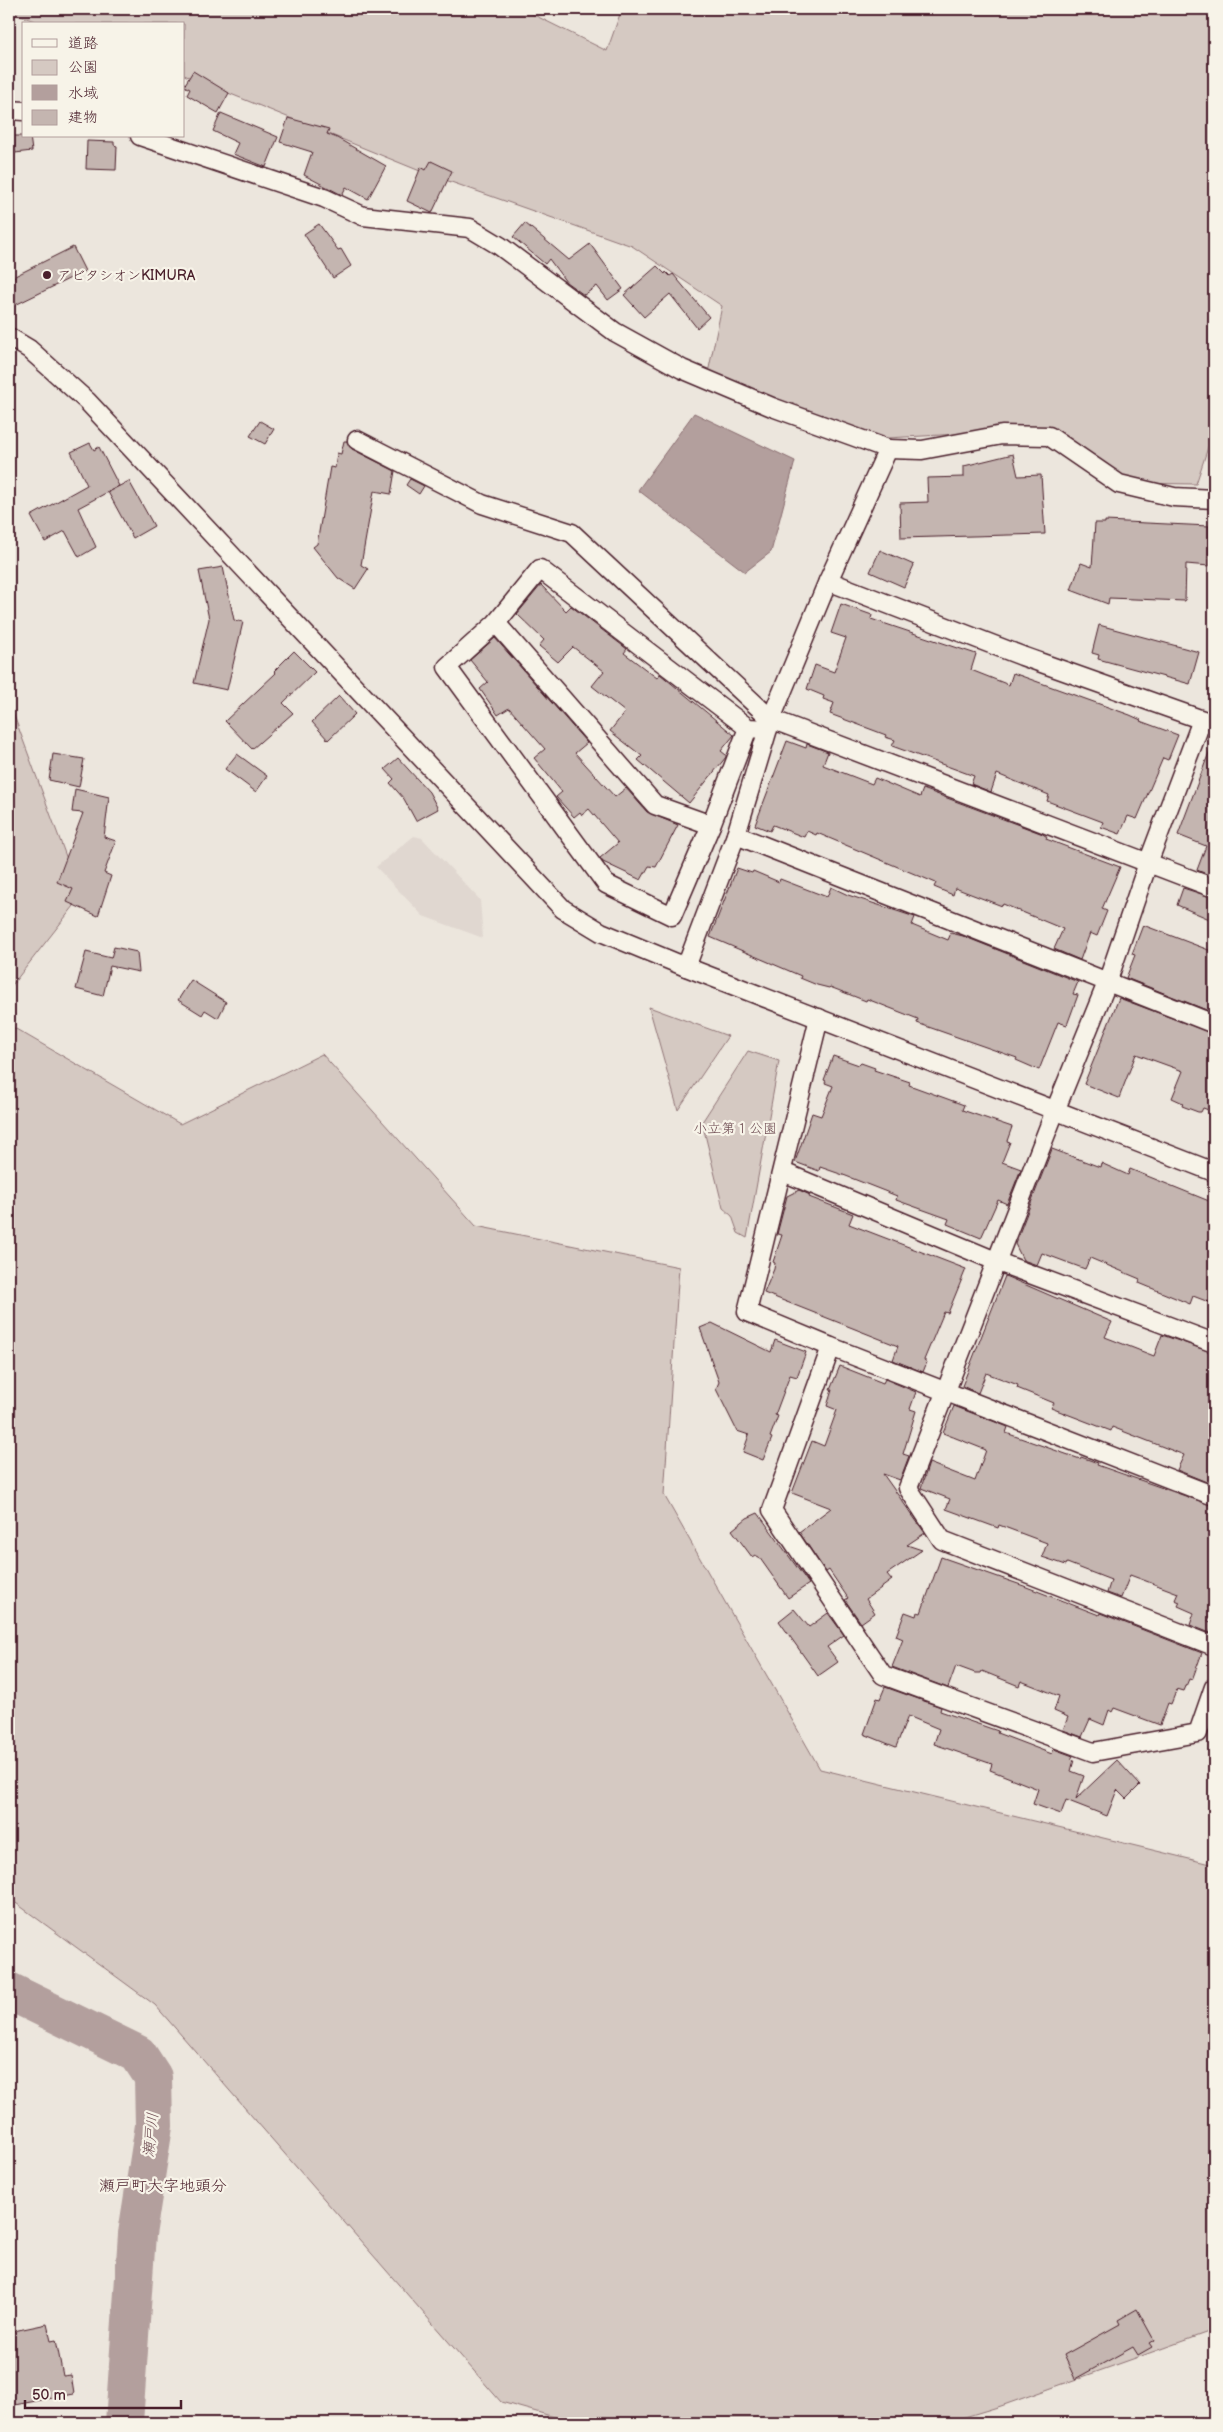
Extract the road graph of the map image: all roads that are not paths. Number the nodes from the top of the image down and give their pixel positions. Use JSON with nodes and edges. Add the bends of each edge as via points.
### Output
{"nodes":[{"id":1,"x":9,"y":110,"type":"edge"},
{"id":2,"x":22,"y":111,"type":"edge"},
{"id":3,"x":146,"y":138,"type":"edge"},
{"id":4,"x":9,"y":337,"type":"edge"},
{"id":5,"x":357,"y":440,"type":"dead end"},
{"id":6,"x":888,"y":449,"type":"junction"},
{"id":7,"x":1214,"y":499,"type":"edge"},
{"id":8,"x":828,"y":581,"type":"junction"},
{"id":9,"x":496,"y":623,"type":"junction"},
{"id":10,"x":1208,"y":722,"type":"edge"},
{"id":11,"x":770,"y":724,"type":"junction"},
{"id":12,"x":748,"y":728,"type":"junction"},
{"id":13,"x":710,"y":825,"type":"junction"},
{"id":14,"x":736,"y":835,"type":"junction"},
{"id":15,"x":1148,"y":863,"type":"junction"},
{"id":16,"x":1214,"y":888,"type":"edge"},
{"id":17,"x":686,"y":967,"type":"junction"},
{"id":18,"x":1108,"y":982,"type":"junction"},
{"id":19,"x":819,"y":1018,"type":"junction"},
{"id":20,"x":1214,"y":1024,"type":"edge"},
{"id":21,"x":1055,"y":1111,"type":"junction"},
{"id":22,"x":783,"y":1172,"type":"junction"},
{"id":23,"x":1214,"y":1172,"type":"edge"},
{"id":24,"x":998,"y":1262,"type":"junction"},
{"id":25,"x":1214,"y":1343,"type":"edge"},
{"id":26,"x":831,"y":1347,"type":"junction"},
{"id":27,"x":946,"y":1391,"type":"junction"},
{"id":28,"x":1214,"y":1496,"type":"edge"},
{"id":29,"x":1214,"y":1646,"type":"edge"},
{"id":30,"x":1214,"y":1687,"type":"edge"}],
"edges":[{"from":1,"to":2,"type":"street"},
{"from":3,"to":6,"type":"street","via":[[324,198],[362,216],[470,228],[500,246],[615,332],[682,369],[772,407]]},
{"from":4,"to":17,"type":"street","via":[[29,349],[88,401],[563,909],[601,932]]},
{"from":5,"to":11,"type":"street","via":[[482,504],[572,533]]},
{"from":6,"to":7,"type":"street","via":[[922,450],[1002,436],[1049,436],[1119,484],[1174,497]]},
{"from":6,"to":8,"type":"street"},
{"from":8,"to":10,"type":"street","via":[[1022,656]]},
{"from":8,"to":11,"type":"street"},
{"from":9,"to":12,"type":"street","via":[[540,569]]},
{"from":9,"to":13,"type":"street","via":[[655,805]]},
{"from":9,"to":13,"type":"street","via":[[447,667],[606,884],[672,916]]},
{"from":10,"to":15,"type":"street"},
{"from":11,"to":12,"type":"street"},
{"from":11,"to":14,"type":"street"},
{"from":11,"to":15,"type":"street"},
{"from":12,"to":13,"type":"street"},
{"from":14,"to":17,"type":"street"},
{"from":14,"to":18,"type":"street"},
{"from":15,"to":16,"type":"street"},
{"from":15,"to":18,"type":"street"},
{"from":17,"to":19,"type":"street"},
{"from":18,"to":20,"type":"street"},
{"from":18,"to":21,"type":"street"},
{"from":19,"to":21,"type":"street"},
{"from":19,"to":22,"type":"street"},
{"from":21,"to":23,"type":"street"},
{"from":21,"to":24,"type":"street"},
{"from":22,"to":24,"type":"street"},
{"from":22,"to":26,"type":"street","via":[[747,1312]]},
{"from":24,"to":25,"type":"street"},
{"from":24,"to":27,"type":"street"},
{"from":26,"to":27,"type":"street"},
{"from":26,"to":30,"type":"street","via":[[772,1510],[883,1674],[1093,1752],[1198,1733]]},
{"from":27,"to":28,"type":"street"},
{"from":27,"to":29,"type":"street","via":[[908,1488],[942,1540]]}]}
